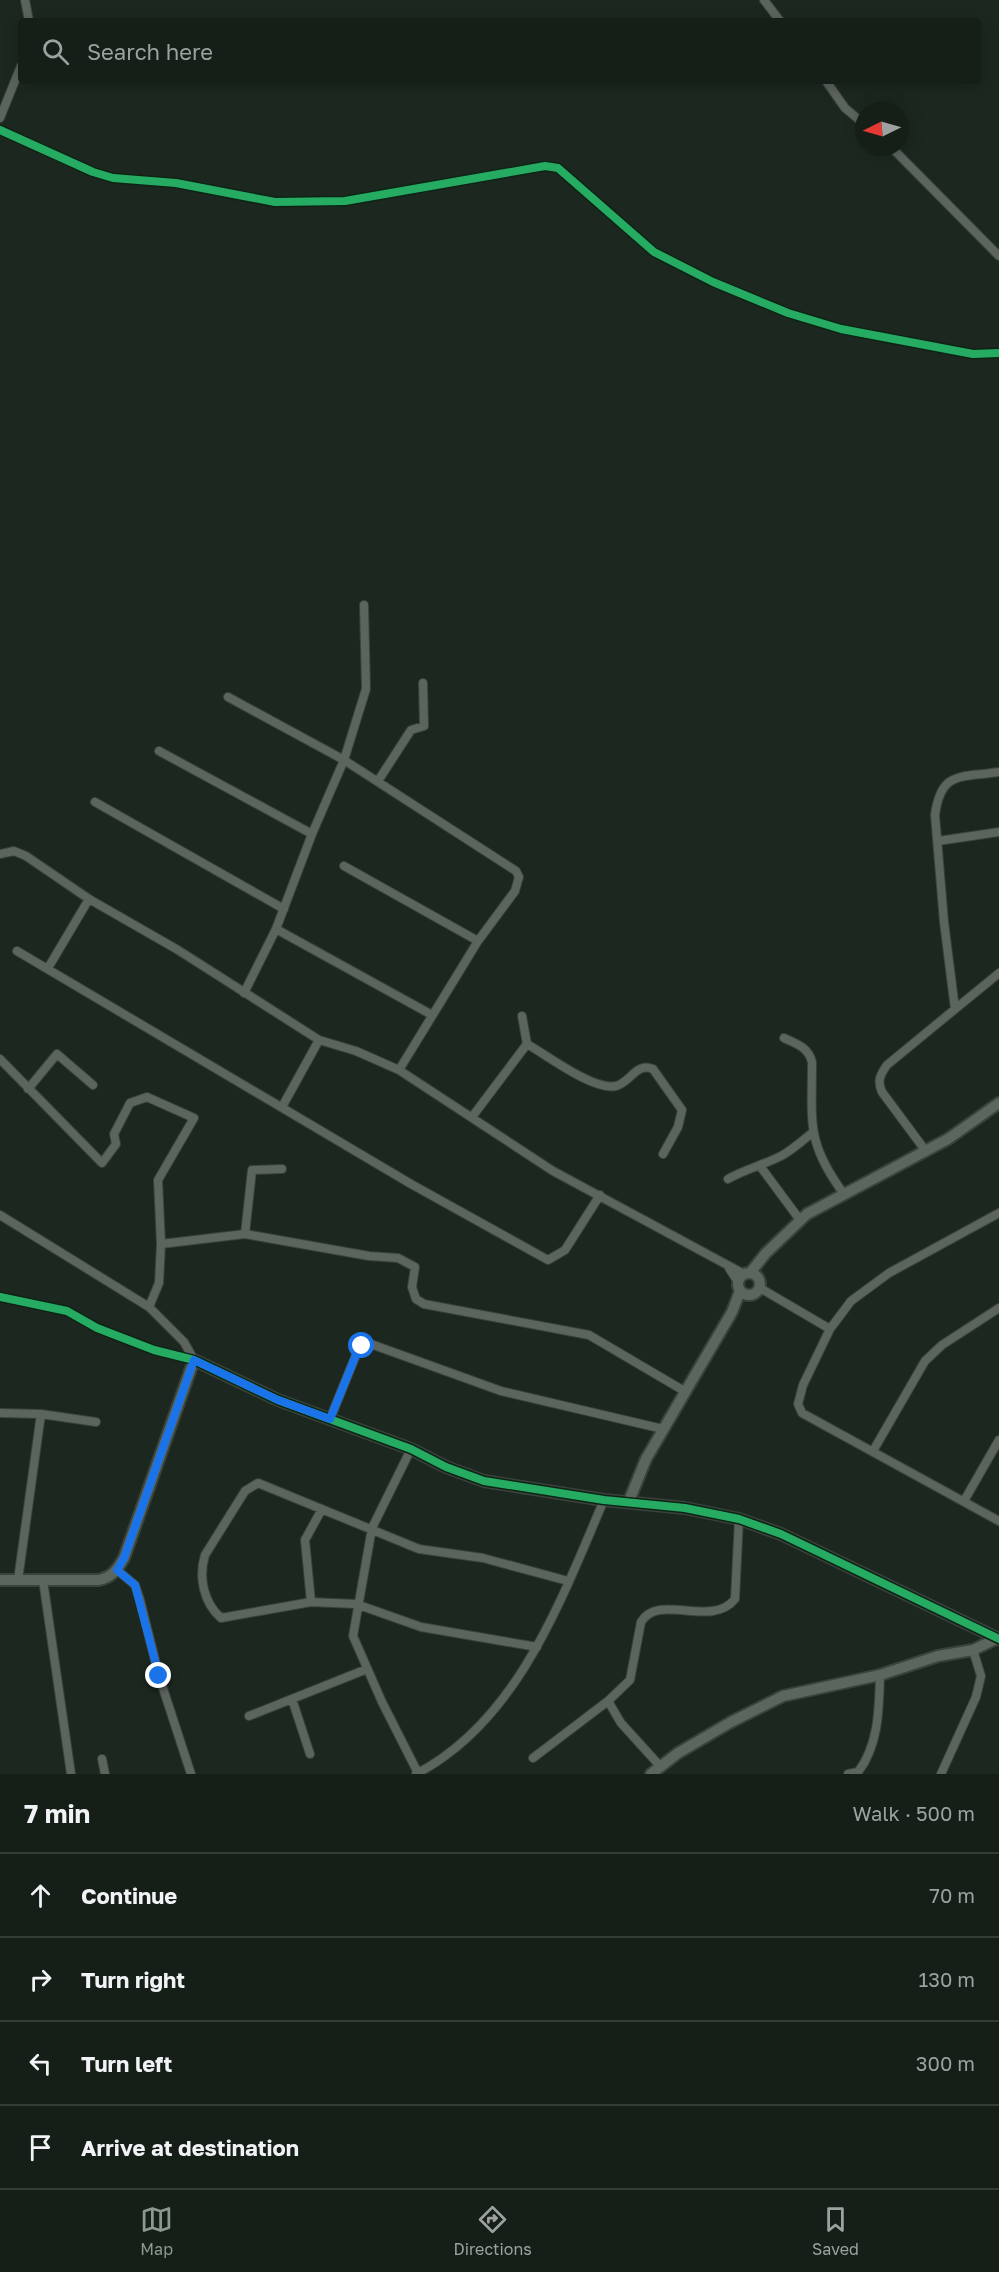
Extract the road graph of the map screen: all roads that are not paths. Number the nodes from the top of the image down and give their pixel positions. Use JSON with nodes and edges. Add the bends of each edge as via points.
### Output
{"nodes":[{"id":1,"x":25,"y":0,"type":"edge"},
{"id":2,"x":764,"y":0,"type":"edge"},
{"id":3,"x":28,"y":18,"type":"edge"},
{"id":4,"x":778,"y":18,"type":"edge"},
{"id":5,"x":18,"y":73,"type":"edge"},
{"id":6,"x":828,"y":84,"type":"edge"},
{"id":7,"x":855,"y":116,"type":"edge"},
{"id":8,"x":0,"y":118,"type":"edge"},
{"id":9,"x":0,"y":130,"type":"edge"},
{"id":10,"x":900,"y":156,"type":"edge"},
{"id":11,"x":999,"y":256,"type":"edge"},
{"id":12,"x":999,"y":353,"type":"edge"},
{"id":13,"x":364,"y":605,"type":"dead end"},
{"id":14,"x":423,"y":683,"type":"dead end"},
{"id":15,"x":228,"y":697,"type":"dead end"},
{"id":16,"x":159,"y":751,"type":"dead end"},
{"id":17,"x":344,"y":760,"type":"junction"},
{"id":18,"x":999,"y":772,"type":"edge"},
{"id":19,"x":378,"y":781,"type":"junction"},
{"id":20,"x":95,"y":802,"type":"dead end"},
{"id":21,"x":999,"y":832,"type":"edge"},
{"id":22,"x":312,"y":834,"type":"junction"},
{"id":23,"x":938,"y":841,"type":"junction"},
{"id":24,"x":0,"y":854,"type":"edge"},
{"id":25,"x":344,"y":866,"type":"dead end"},
{"id":26,"x":89,"y":899,"type":"junction"},
{"id":27,"x":284,"y":909,"type":"junction"},
{"id":28,"x":276,"y":929,"type":"junction"},
{"id":29,"x":478,"y":941,"type":"junction"},
{"id":30,"x":17,"y":951,"type":"dead end"},
{"id":31,"x":48,"y":968,"type":"junction"},
{"id":32,"x":999,"y":973,"type":"edge"},
{"id":33,"x":244,"y":993,"type":"junction"},
{"id":34,"x":955,"y":1009,"type":"junction"},
{"id":35,"x":432,"y":1016,"type":"junction"},
{"id":36,"x":522,"y":1016,"type":"dead end"},
{"id":37,"x":784,"y":1038,"type":"dead end"},
{"id":38,"x":320,"y":1040,"type":"junction"},
{"id":39,"x":527,"y":1044,"type":"junction"},
{"id":40,"x":0,"y":1059,"type":"edge"},
{"id":41,"x":399,"y":1070,"type":"junction"},
{"id":42,"x":93,"y":1085,"type":"dead end"},
{"id":43,"x":28,"y":1089,"type":"junction"},
{"id":44,"x":999,"y":1104,"type":"edge"},
{"id":45,"x":282,"y":1107,"type":"junction"},
{"id":46,"x":472,"y":1118,"type":"junction"},
{"id":47,"x":812,"y":1133,"type":"junction"},
{"id":48,"x":925,"y":1150,"type":"junction"},
{"id":49,"x":663,"y":1154,"type":"dead end"},
{"id":50,"x":760,"y":1166,"type":"junction"},
{"id":51,"x":282,"y":1169,"type":"dead end"},
{"id":52,"x":729,"y":1179,"type":"dead end"},
{"id":53,"x":844,"y":1194,"type":"junction"},
{"id":54,"x":600,"y":1196,"type":"junction"},
{"id":55,"x":999,"y":1213,"type":"edge"},
{"id":56,"x":0,"y":1215,"type":"edge"},
{"id":57,"x":800,"y":1220,"type":"junction"},
{"id":58,"x":245,"y":1234,"type":"junction"},
{"id":59,"x":161,"y":1244,"type":"junction"},
{"id":60,"x":750,"y":1281,"type":"junction"},
{"id":61,"x":0,"y":1297,"type":"edge"},
{"id":62,"x":149,"y":1307,"type":"junction"},
{"id":63,"x":999,"y":1308,"type":"edge"},
{"id":64,"x":830,"y":1329,"type":"junction"},
{"id":65,"x":194,"y":1360,"type":"junction"},
{"id":66,"x":686,"y":1392,"type":"junction"},
{"id":67,"x":0,"y":1413,"type":"edge"},
{"id":68,"x":40,"y":1414,"type":"junction"},
{"id":69,"x":330,"y":1419,"type":"junction"},
{"id":70,"x":96,"y":1422,"type":"dead end"},
{"id":71,"x":663,"y":1430,"type":"junction"},
{"id":72,"x":999,"y":1440,"type":"edge"},
{"id":73,"x":411,"y":1449,"type":"junction"},
{"id":74,"x":873,"y":1451,"type":"junction"},
{"id":75,"x":604,"y":1500,"type":"junction"},
{"id":76,"x":629,"y":1501,"type":"junction"},
{"id":77,"x":964,"y":1501,"type":"junction"},
{"id":78,"x":322,"y":1509,"type":"junction"},
{"id":79,"x":739,"y":1519,"type":"junction"},
{"id":80,"x":999,"y":1521,"type":"edge"},
{"id":81,"x":372,"y":1528,"type":"junction"},
{"id":82,"x":117,"y":1570,"type":"junction"},
{"id":83,"x":0,"y":1580,"type":"edge"},
{"id":84,"x":18,"y":1580,"type":"junction"},
{"id":85,"x":43,"y":1580,"type":"junction"},
{"id":86,"x":568,"y":1581,"type":"junction"},
{"id":87,"x":311,"y":1602,"type":"junction"},
{"id":88,"x":356,"y":1604,"type":"junction"},
{"id":89,"x":998,"y":1638,"type":"edge"},
{"id":90,"x":537,"y":1647,"type":"junction"},
{"id":91,"x":973,"y":1650,"type":"junction"},
{"id":92,"x":367,"y":1669,"type":"junction"},
{"id":93,"x":880,"y":1675,"type":"junction"},
{"id":94,"x":292,"y":1699,"type":"junction"},
{"id":95,"x":608,"y":1701,"type":"junction"},
{"id":96,"x":249,"y":1716,"type":"dead end"},
{"id":97,"x":310,"y":1754,"type":"dead end"},
{"id":98,"x":533,"y":1758,"type":"dead end"},
{"id":99,"x":102,"y":1759,"type":"dead end"},
{"id":100,"x":660,"y":1766,"type":"junction"},
{"id":101,"x":417,"y":1773,"type":"edge"},
{"id":102,"x":71,"y":1774,"type":"edge"},
{"id":103,"x":105,"y":1774,"type":"edge"},
{"id":104,"x":191,"y":1774,"type":"edge"},
{"id":105,"x":651,"y":1774,"type":"edge"},
{"id":106,"x":848,"y":1774,"type":"edge"},
{"id":107,"x":940,"y":1774,"type":"edge"}],
"edges":[{"from":1,"to":3,"type":"street"},
{"from":2,"to":4,"type":"street"},
{"from":5,"to":8,"type":"street"},
{"from":6,"to":7,"type":"street"},
{"from":9,"to":12,"type":"street","via":[[113,178],[176,183],[275,202],[345,201],[545,166],[558,168],[654,252],[713,282],[788,313],[841,329],[973,354]]},
{"from":10,"to":11,"type":"street"},
{"from":13,"to":17,"type":"street","via":[[366,689]]},
{"from":14,"to":19,"type":"street","via":[[424,726],[411,730]]},
{"from":15,"to":17,"type":"street"},
{"from":16,"to":22,"type":"street"},
{"from":17,"to":19,"type":"street"},
{"from":17,"to":22,"type":"street"},
{"from":18,"to":23,"type":"street","via":[[950,780],[942,786],[935,815]]},
{"from":19,"to":29,"type":"street","via":[[516,871],[519,882],[515,891]]},
{"from":20,"to":27,"type":"street"},
{"from":21,"to":23,"type":"street"},
{"from":22,"to":27,"type":"street"},
{"from":23,"to":34,"type":"street"},
{"from":24,"to":26,"type":"street","via":[[14,851],[26,856]]},
{"from":25,"to":29,"type":"street"},
{"from":26,"to":31,"type":"street"},
{"from":26,"to":33,"type":"street"},
{"from":27,"to":28,"type":"street"},
{"from":28,"to":33,"type":"street"},
{"from":28,"to":35,"type":"street"},
{"from":29,"to":35,"type":"street"},
{"from":30,"to":31,"type":"street"},
{"from":31,"to":45,"type":"street"},
{"from":32,"to":34,"type":"street"},
{"from":33,"to":38,"type":"street"},
{"from":34,"to":48,"type":"street","via":[[887,1065],[879,1081],[882,1092]]},
{"from":35,"to":41,"type":"street"},
{"from":36,"to":39,"type":"street"},
{"from":37,"to":47,"type":"street","via":[[810,1054]]},
{"from":38,"to":41,"type":"street"},
{"from":38,"to":45,"type":"street"},
{"from":39,"to":46,"type":"street"},
{"from":39,"to":49,"type":"street","via":[[602,1085],[616,1086],[640,1068],[653,1069],[682,1110]]},
{"from":40,"to":43,"type":"street"},
{"from":41,"to":46,"type":"street"},
{"from":42,"to":43,"type":"street","via":[[57,1054]]},
{"from":43,"to":59,"type":"street","via":[[102,1163],[116,1144],[114,1134],[130,1103],[147,1097],[194,1118],[158,1180]]},
{"from":44,"to":48,"type":"street"},
{"from":45,"to":54,"type":"street","via":[[548,1260],[565,1250]]},
{"from":46,"to":54,"type":"street"},
{"from":47,"to":50,"type":"street","via":[[784,1155]]},
{"from":47,"to":53,"type":"street","via":[[824,1167]]},
{"from":48,"to":53,"type":"street"},
{"from":50,"to":52,"type":"street"},
{"from":50,"to":57,"type":"street"},
{"from":51,"to":58,"type":"street","via":[[252,1170]]},
{"from":53,"to":57,"type":"street"},
{"from":54,"to":60,"type":"street"},
{"from":55,"to":64,"type":"street","via":[[889,1273],[851,1301]]},
{"from":56,"to":62,"type":"street"},
{"from":57,"to":60,"type":"street","via":[[766,1253]]},
{"from":58,"to":59,"type":"street"},
{"from":58,"to":66,"type":"street","via":[[398,1258],[415,1267],[412,1287],[416,1299],[424,1304],[589,1335]]},
{"from":59,"to":62,"type":"street","via":[[159,1283]]},
{"from":60,"to":64,"type":"street"},
{"from":60,"to":66,"type":"street"},
{"from":61,"to":65,"type":"street","via":[[67,1311],[97,1328],[154,1350]]},
{"from":62,"to":65,"type":"street","via":[[184,1342]]},
{"from":63,"to":74,"type":"street","via":[[924,1361]]},
{"from":64,"to":74,"type":"street","via":[[803,1385],[799,1408]]},
{"from":65,"to":69,"type":"street","via":[[278,1400]]},
{"from":65,"to":82,"type":"street"},
{"from":66,"to":71,"type":"street"},
{"from":67,"to":68,"type":"street"},
{"from":68,"to":70,"type":"street"},
{"from":68,"to":84,"type":"street"},
{"from":69,"to":71,"type":"street","via":[[358,1350],[368,1343],[501,1391]]},
{"from":69,"to":73,"type":"street"},
{"from":71,"to":76,"type":"street"},
{"from":72,"to":77,"type":"street"},
{"from":73,"to":75,"type":"street","via":[[484,1480]]},
{"from":73,"to":81,"type":"street"},
{"from":74,"to":77,"type":"street"},
{"from":75,"to":76,"type":"street"},
{"from":75,"to":86,"type":"street"},
{"from":76,"to":79,"type":"street"},
{"from":77,"to":80,"type":"street"},
{"from":78,"to":81,"type":"street"},
{"from":78,"to":87,"type":"street","via":[[305,1540]]},
{"from":78,"to":87,"type":"street","via":[[258,1483],[245,1491],[201,1566],[210,1608],[221,1618]]},
{"from":79,"to":89,"type":"street","via":[[790,1539]]},
{"from":79,"to":95,"type":"street","via":[[735,1599],[723,1609],[711,1612],[657,1609],[646,1614],[630,1680]]},
{"from":81,"to":86,"type":"street","via":[[419,1549],[483,1558]]},
{"from":81,"to":88,"type":"street"},
{"from":82,"to":85,"type":"street","via":[[109,1578],[99,1580]]},
{"from":82,"to":104,"type":"street","via":[[135,1585]]},
{"from":83,"to":84,"type":"street"},
{"from":84,"to":85,"type":"street"},
{"from":85,"to":102,"type":"street"},
{"from":86,"to":90,"type":"street"},
{"from":87,"to":88,"type":"street"},
{"from":88,"to":90,"type":"street","via":[[421,1627]]},
{"from":88,"to":92,"type":"street","via":[[353,1636]]},
{"from":89,"to":91,"type":"street"},
{"from":90,"to":101,"type":"street","via":[[493,1711],[436,1764]]},
{"from":91,"to":93,"type":"street","via":[[939,1656]]},
{"from":91,"to":107,"type":"street","via":[[981,1676],[976,1697]]},
{"from":92,"to":94,"type":"street"},
{"from":92,"to":101,"type":"street"},
{"from":93,"to":100,"type":"street","via":[[783,1696],[731,1722]]},
{"from":93,"to":106,"type":"street","via":[[879,1712],[870,1751],[858,1772]]},
{"from":94,"to":96,"type":"street"},
{"from":94,"to":97,"type":"street"},
{"from":95,"to":98,"type":"street"},
{"from":95,"to":100,"type":"street","via":[[621,1723]]},
{"from":99,"to":103,"type":"street"},
{"from":100,"to":105,"type":"street"}]}
